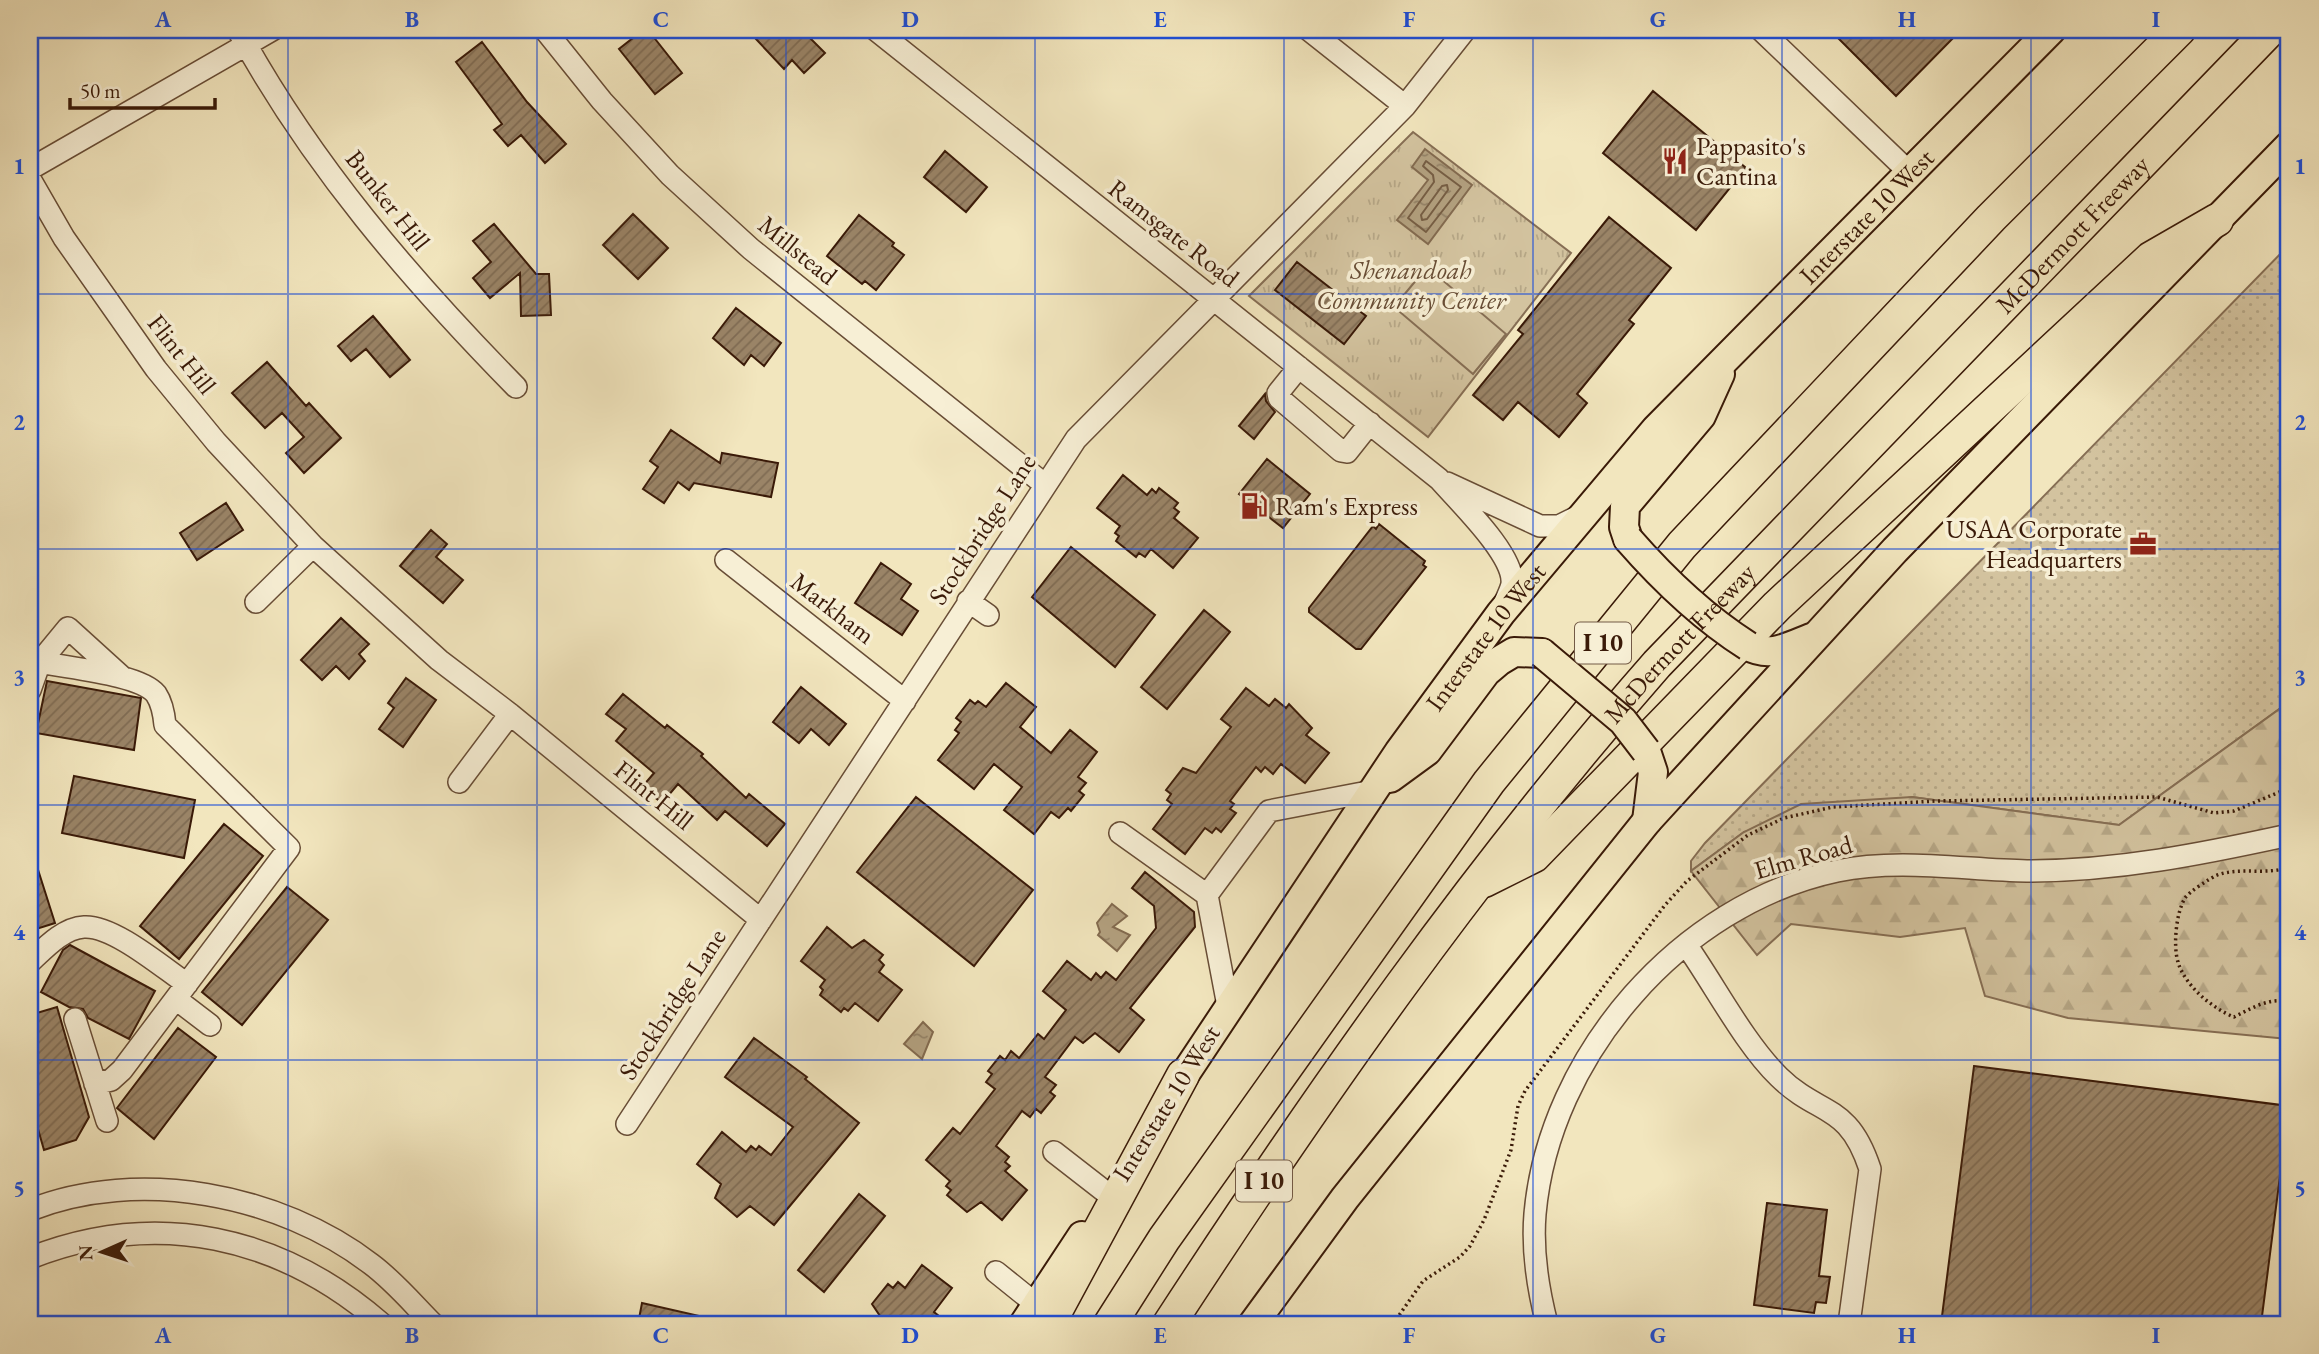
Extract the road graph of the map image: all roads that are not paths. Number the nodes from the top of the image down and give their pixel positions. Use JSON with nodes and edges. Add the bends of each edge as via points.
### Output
{"nodes":[{"id":1,"x":272,"y":30,"type":"edge"},
{"id":2,"x":545,"y":30,"type":"edge"},
{"id":3,"x":876,"y":30,"type":"edge"},
{"id":4,"x":1309,"y":30,"type":"edge"},
{"id":5,"x":1465,"y":30,"type":"edge"},
{"id":6,"x":1761,"y":30,"type":"edge"},
{"id":7,"x":2051,"y":30,"type":"edge"},
{"id":8,"x":2179,"y":30,"type":"edge"},
{"id":9,"x":2270,"y":30,"type":"edge"},
{"id":10,"x":242,"y":37,"type":"edge"},
{"id":11,"x":1405,"y":106,"type":"junction"},
{"id":12,"x":2289,"y":146,"type":"edge"},
{"id":13,"x":2289,"y":167,"type":"edge"},
{"id":14,"x":30,"y":169,"type":"edge"},
{"id":15,"x":1910,"y":173,"type":"junction"},
{"id":16,"x":2260,"y":176,"type":"junction"},
{"id":17,"x":30,"y":179,"type":"edge"},
{"id":18,"x":2217,"y":220,"type":"junction"},
{"id":19,"x":1213,"y":300,"type":"junction"},
{"id":20,"x":1726,"y":359,"type":"junction"},
{"id":21,"x":1299,"y":367,"type":"junction"},
{"id":22,"x":516,"y":387,"type":"dead end"},
{"id":23,"x":1370,"y":423,"type":"junction"},
{"id":24,"x":1439,"y":480,"type":"junction"},
{"id":25,"x":1044,"y":484,"type":"junction"},
{"id":26,"x":1582,"y":515,"type":"junction"},
{"id":27,"x":313,"y":546,"type":"junction"},
{"id":28,"x":726,"y":560,"type":"dead end"},
{"id":29,"x":968,"y":601,"type":"junction"},
{"id":30,"x":256,"y":602,"type":"dead end"},
{"id":31,"x":1501,"y":613,"type":"junction"},
{"id":32,"x":988,"y":615,"type":"dead end"},
{"id":33,"x":1815,"y":636,"type":"junction"},
{"id":34,"x":40,"y":662,"type":"junction"},
{"id":35,"x":124,"y":679,"type":"junction"},
{"id":36,"x":30,"y":690,"type":"edge"},
{"id":37,"x":905,"y":701,"type":"junction"},
{"id":38,"x":510,"y":714,"type":"junction"},
{"id":39,"x":459,"y":782,"type":"dead end"},
{"id":40,"x":1373,"y":791,"type":"junction"},
{"id":41,"x":1647,"y":821,"type":"junction"},
{"id":42,"x":1119,"y":833,"type":"dead end"},
{"id":43,"x":2289,"y":835,"type":"edge"},
{"id":44,"x":1474,"y":887,"type":"junction"},
{"id":45,"x":1208,"y":895,"type":"junction"},
{"id":46,"x":761,"y":920,"type":"junction"},
{"id":47,"x":1687,"y":946,"type":"junction"},
{"id":48,"x":30,"y":962,"type":"edge"},
{"id":49,"x":182,"y":991,"type":"junction"},
{"id":50,"x":1228,"y":1006,"type":"junction"},
{"id":51,"x":75,"y":1019,"type":"dead end"},
{"id":52,"x":210,"y":1025,"type":"dead end"},
{"id":53,"x":1183,"y":1076,"type":"junction"},
{"id":54,"x":95,"y":1084,"type":"junction"},
{"id":55,"x":107,"y":1121,"type":"dead end"},
{"id":56,"x":627,"y":1124,"type":"dead end"},
{"id":57,"x":1055,"y":1152,"type":"dead end"},
{"id":58,"x":1108,"y":1194,"type":"junction"},
{"id":59,"x":30,"y":1210,"type":"edge"},
{"id":60,"x":30,"y":1258,"type":"edge"},
{"id":61,"x":996,"y":1272,"type":"dead end"},
{"id":62,"x":1037,"y":1318,"type":"edge"},
{"id":63,"x":382,"y":1324,"type":"edge"},
{"id":64,"x":433,"y":1324,"type":"edge"},
{"id":65,"x":1110,"y":1324,"type":"edge"},
{"id":66,"x":1169,"y":1324,"type":"edge"},
{"id":67,"x":1253,"y":1324,"type":"edge"},
{"id":68,"x":1547,"y":1324,"type":"edge"},
{"id":69,"x":1849,"y":1324,"type":"edge"}],
"edges":[{"from":1,"to":10,"type":"street"},
{"from":2,"to":25,"type":"street","name":"Millstead","via":[[670,175],[751,249]]},
{"from":3,"to":19,"type":"street","name":"Ramsgate Road"},
{"from":4,"to":11,"type":"street"},
{"from":5,"to":11,"type":"street","name":"Stockbridge Lane"},
{"from":6,"to":15,"type":"street"},
{"from":7,"to":15,"type":"main road","name":"Interstate 10 West"},
{"from":8,"to":65,"type":"highway","name":"McDermott Freeway","number":"I 10","via":[[1991,218],[1682,545],[1489,782],[1164,1239]]},
{"from":9,"to":44,"type":"highway","name":"McDermott Freeway","number":"I 10","via":[[1657,664],[1584,747]]},
{"from":10,"to":14,"type":"street"},
{"from":10,"to":22,"type":"street","name":"Bunker Hill","via":[[335,182],[435,304]]},
{"from":11,"to":19,"type":"street","name":"Stockbridge Lane"},
{"from":12,"to":16,"type":"main road"},
{"from":13,"to":16,"type":"street"},
{"from":15,"to":20,"type":"main road","name":"Interstate 10 West"},
{"from":16,"to":18,"type":"main road"},
{"from":17,"to":27,"type":"street","name":"Flint Hill","via":[[64,238],[156,369],[216,442]]},
{"from":18,"to":33,"type":"main road"},
{"from":18,"to":44,"type":"highway","via":[[2151,258],[1960,434],[1777,606],[1534,856]]},
{"from":19,"to":21,"type":"street","name":"Ramsgate Road"},
{"from":19,"to":25,"type":"street","name":"Stockbridge Lane","via":[[1076,439]]},
{"from":20,"to":26,"type":"main road","name":"Interstate 10 West","via":[[1656,429]]},
{"from":20,"to":33,"type":"main road","bridge":true,"via":[[1701,416],[1625,506],[1624,527],[1646,560],[1748,646],[1762,653],[1779,651]]},
{"from":21,"to":23,"type":"street","name":"Ramsgate Road"},
{"from":21,"to":23,"type":"street","via":[[1278,396],[1341,451],[1347,452]]},
{"from":23,"to":24,"type":"street","name":"Ramsgate Road"},
{"from":24,"to":26,"type":"street","name":"Ramsgate Road","via":[[1540,526],[1559,526]]},
{"from":24,"to":31,"type":"street","name":"Ramsgate Road","via":[[1508,565],[1512,583]]},
{"from":25,"to":29,"type":"street","name":"Stockbridge Lane"},
{"from":26,"to":31,"type":"main road","name":"Interstate 10 West"},
{"from":27,"to":30,"type":"street"},
{"from":27,"to":38,"type":"street","name":"Flint Hill","via":[[439,660]]},
{"from":28,"to":37,"type":"street","name":"Markham"},
{"from":29,"to":32,"type":"street"},
{"from":29,"to":37,"type":"street","name":"Stockbridge Lane"},
{"from":31,"to":40,"type":"main road","name":"Interstate 10 West"},
{"from":33,"to":41,"type":"main road"},
{"from":34,"to":35,"type":"street"},
{"from":34,"to":35,"type":"street","via":[[68,628]]},
{"from":34,"to":36,"type":"street"},
{"from":35,"to":49,"type":"street","via":[[155,692],[165,725],[289,848]]},
{"from":37,"to":46,"type":"street","name":"Stockbridge Lane"},
{"from":38,"to":39,"type":"street"},
{"from":38,"to":46,"type":"street","name":"Flint Hill"},
{"from":40,"to":41,"type":"main road","bridge":true,"via":[[1427,751],[1499,661],[1514,652],[1542,653],[1623,721],[1646,751],[1653,772]]},
{"from":40,"to":45,"type":"street","via":[[1269,811]]},
{"from":40,"to":50,"type":"main road","name":"Interstate 10 West"},
{"from":41,"to":67,"type":"main road","via":[[1345,1198]]},
{"from":42,"to":45,"type":"street"},
{"from":43,"to":47,"type":"street","name":"Elm Road","via":[[2097,869],[1885,865],[1837,871],[1768,892],[1715,922]]},
{"from":44,"to":66,"type":"highway","name":"McDermott Freeway","number":"I 10","via":[[1360,1038]]},
{"from":45,"to":50,"type":"street"},
{"from":46,"to":56,"type":"street","name":"Stockbridge Lane"},
{"from":47,"to":68,"type":"street","name":"Elm Road","via":[[1657,970],[1612,1023],[1573,1080],[1551,1133],[1535,1214],[1538,1287]]},
{"from":47,"to":69,"type":"street","via":[[1780,1078],[1848,1122],[1863,1146],[1870,1169]]},
{"from":48,"to":49,"type":"street","via":[[57,938],[82,926],[107,930]]},
{"from":49,"to":52,"type":"street"},
{"from":49,"to":54,"type":"street","via":[[122,1070],[111,1080]]},
{"from":50,"to":53,"type":"main road","name":"Interstate 10 West"},
{"from":51,"to":54,"type":"street"},
{"from":53,"to":58,"type":"main road","name":"Interstate 10 West"},
{"from":53,"to":62,"type":"highway"},
{"from":54,"to":55,"type":"street"},
{"from":57,"to":58,"type":"street"},
{"from":58,"to":62,"type":"main road","name":"Interstate 10 West"},
{"from":59,"to":64,"type":"street","via":[[85,1194],[127,1191],[188,1192],[253,1205],[349,1249],[373,1265]]},
{"from":60,"to":63,"type":"street","via":[[118,1235],[192,1234],[261,1251],[295,1265]]},
{"from":61,"to":62,"type":"street"}]}
